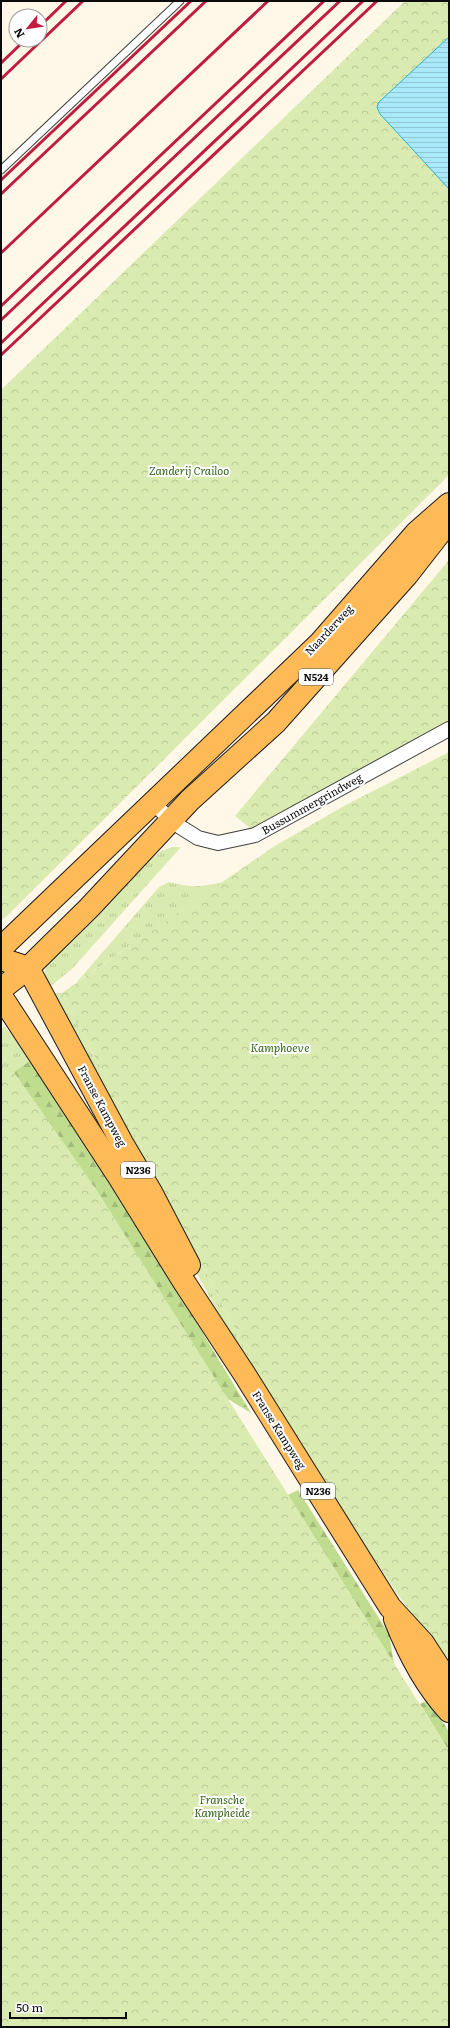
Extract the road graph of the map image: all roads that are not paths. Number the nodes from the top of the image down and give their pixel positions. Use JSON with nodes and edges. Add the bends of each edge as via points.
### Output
{"nodes":[{"id":1,"x":180,"y":1,"type":"edge"},
{"id":2,"x":1,"y":170,"type":"edge"},
{"id":3,"x":449,"y":504,"type":"edge"},
{"id":4,"x":449,"y":522,"type":"edge"},
{"id":5,"x":449,"y":729,"type":"edge"},
{"id":6,"x":153,"y":802,"type":"junction"},
{"id":7,"x":171,"y":821,"type":"junction"},
{"id":8,"x":1,"y":948,"type":"edge"},
{"id":9,"x":1,"y":959,"type":"edge"},
{"id":10,"x":28,"y":968,"type":"junction"},
{"id":11,"x":1,"y":989,"type":"edge"},
{"id":12,"x":1,"y":996,"type":"edge"},
{"id":13,"x":245,"y":1375,"type":"junction"},
{"id":14,"x":390,"y":1607,"type":"junction"},
{"id":15,"x":449,"y":1684,"type":"edge"},
{"id":16,"x":449,"y":1710,"type":"edge"}],
"edges":[{"from":1,"to":2,"type":"lane"},
{"from":3,"to":6,"type":"main road","name":"Naarderweg","number":"N524","via":[[417,532],[320,642]]},
{"from":4,"to":7,"type":"main road","name":"Naarderweg","number":"N524","via":[[407,575],[276,722],[190,800]]},
{"from":5,"to":7,"type":"street","name":"Bussummergrindweg","via":[[255,835],[218,843],[198,838]]},
{"from":6,"to":7,"type":"street","name":"Bussummergrindweg"},
{"from":6,"to":8,"type":"main road","number":"N524"},
{"from":7,"to":10,"type":"main road","number":"N524"},
{"from":9,"to":10,"type":"main road"},
{"from":10,"to":11,"type":"main road"},
{"from":10,"to":13,"type":"main road","name":"Franse Kampweg","number":"N236","via":[[151,1192]]},
{"from":12,"to":13,"type":"main road","name":"Franse Kampweg","number":"N236"},
{"from":13,"to":14,"type":"main road","name":"Franse Kampweg","number":"N236"},
{"from":14,"to":15,"type":"main road","name":"Franse Kampweg","number":"N236","via":[[423,1643]]},
{"from":14,"to":16,"type":"main road","name":"Franse Kampweg","number":"N236","via":[[408,1651],[439,1700]]}]}
